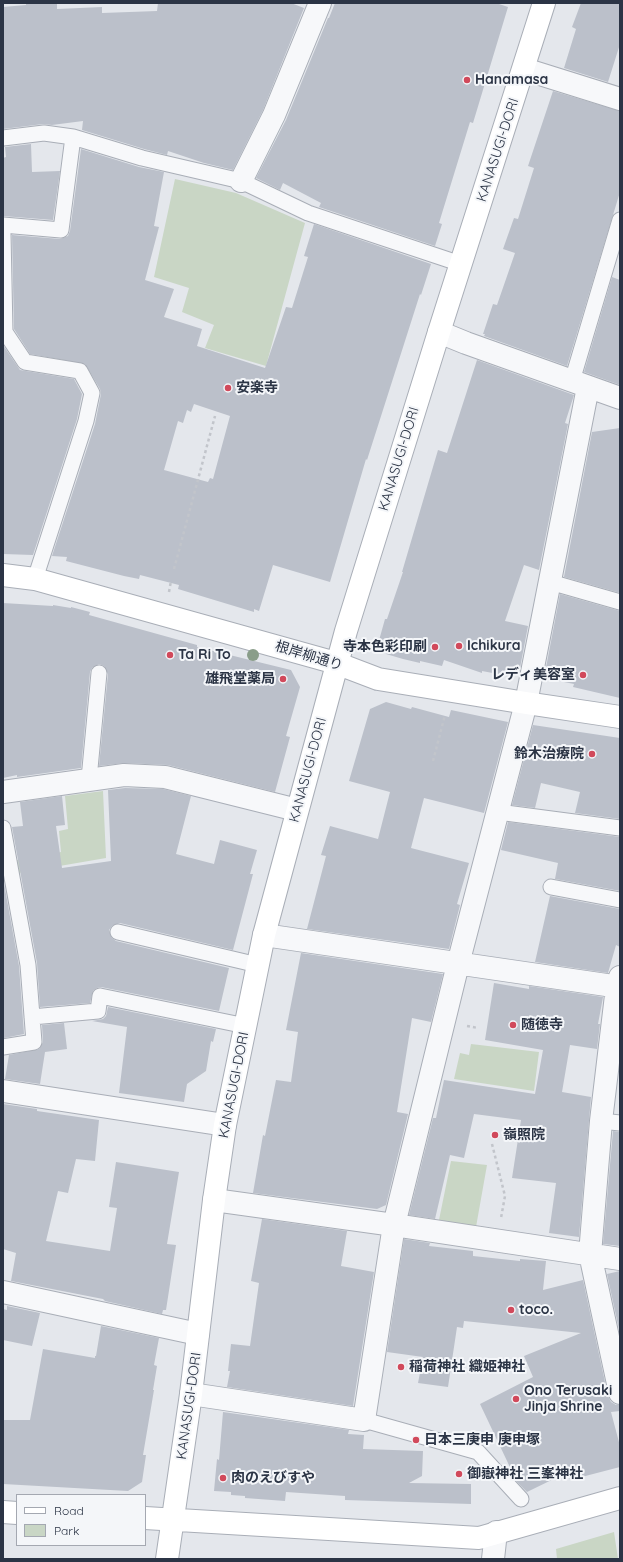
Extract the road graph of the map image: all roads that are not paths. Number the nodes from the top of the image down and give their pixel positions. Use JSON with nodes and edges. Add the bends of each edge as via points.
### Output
{"nodes":[{"id":1,"x":320,"y":3,"type":"edge"},
{"id":2,"x":544,"y":3,"type":"edge"},
{"id":3,"x":524,"y":69,"type":"junction"},
{"id":4,"x":620,"y":99,"type":"edge"},
{"id":5,"x":73,"y":137,"type":"junction"},
{"id":6,"x":3,"y":138,"type":"edge"},
{"id":7,"x":241,"y":181,"type":"junction"},
{"id":8,"x":620,"y":220,"type":"edge"},
{"id":9,"x":3,"y":225,"type":"edge"},
{"id":10,"x":3,"y":234,"type":"edge"},
{"id":11,"x":462,"y":264,"type":"junction"},
{"id":12,"x":4,"y":332,"type":"edge"},
{"id":13,"x":439,"y":332,"type":"junction"},
{"id":14,"x":580,"y":384,"type":"junction"},
{"id":15,"x":620,"y":398,"type":"edge"},
{"id":16,"x":3,"y":575,"type":"edge"},
{"id":17,"x":35,"y":579,"type":"junction"},
{"id":18,"x":550,"y":582,"type":"junction"},
{"id":19,"x":620,"y":602,"type":"edge"},
{"id":20,"x":336,"y":663,"type":"junction"},
{"id":21,"x":98,"y":673,"type":"dead end"},
{"id":22,"x":526,"y":703,"type":"junction"},
{"id":23,"x":620,"y":717,"type":"edge"},
{"id":24,"x":89,"y":779,"type":"junction"},
{"id":25,"x":3,"y":792,"type":"edge"},
{"id":26,"x":297,"y":810,"type":"junction"},
{"id":27,"x":498,"y":812,"type":"junction"},
{"id":28,"x":3,"y":828,"type":"edge"},
{"id":29,"x":620,"y":828,"type":"edge"},
{"id":30,"x":551,"y":887,"type":"dead end"},
{"id":31,"x":620,"y":900,"type":"edge"},
{"id":32,"x":118,"y":932,"type":"dead end"},
{"id":33,"x":264,"y":935,"type":"junction"},
{"id":34,"x":458,"y":964,"type":"junction"},
{"id":35,"x":258,"y":965,"type":"junction"},
{"id":36,"x":619,"y":984,"type":"edge"},
{"id":37,"x":32,"y":1017,"type":"junction"},
{"id":38,"x":246,"y":1026,"type":"junction"},
{"id":39,"x":3,"y":1047,"type":"edge"},
{"id":40,"x":3,"y":1091,"type":"edge"},
{"id":41,"x":610,"y":1122,"type":"edge"},
{"id":42,"x":225,"y":1125,"type":"junction"},
{"id":43,"x":214,"y":1200,"type":"junction"},
{"id":44,"x":394,"y":1225,"type":"junction"},
{"id":45,"x":590,"y":1254,"type":"junction"},
{"id":46,"x":620,"y":1259,"type":"edge"},
{"id":47,"x":3,"y":1292,"type":"edge"},
{"id":48,"x":198,"y":1334,"type":"junction"},
{"id":49,"x":620,"y":1393,"type":"edge"},
{"id":50,"x":191,"y":1394,"type":"junction"},
{"id":51,"x":364,"y":1420,"type":"junction"},
{"id":52,"x":620,"y":1498,"type":"edge"},
{"id":53,"x":521,"y":1499,"type":"dead end"},
{"id":54,"x":3,"y":1512,"type":"edge"},
{"id":55,"x":16,"y":1513,"type":"edge"},
{"id":56,"x":146,"y":1518,"type":"edge"},
{"id":57,"x":173,"y":1520,"type":"junction"},
{"id":58,"x":496,"y":1532,"type":"junction"},
{"id":59,"x":167,"y":1559,"type":"edge"},
{"id":60,"x":493,"y":1559,"type":"edge"}],
"edges":[{"from":1,"to":7,"type":"street","via":[[274,115]]},
{"from":2,"to":3,"type":"street","name":"KANASUGI-DORI"},
{"from":3,"to":4,"type":"street"},
{"from":3,"to":11,"type":"street","name":"KANASUGI-DORI"},
{"from":5,"to":6,"type":"lane","via":[[44,133]]},
{"from":5,"to":7,"type":"lane","via":[[142,158]]},
{"from":5,"to":9,"type":"lane","via":[[61,230]]},
{"from":7,"to":11,"type":"lane","via":[[308,213]]},
{"from":8,"to":14,"type":"lane"},
{"from":10,"to":12,"type":"lane"},
{"from":11,"to":13,"type":"street","name":"KANASUGI-DORI"},
{"from":12,"to":17,"type":"lane","via":[[25,362],[80,371],[92,393],[86,422]]},
{"from":13,"to":14,"type":"street"},
{"from":13,"to":20,"type":"street","name":"KANASUGI-DORI"},
{"from":14,"to":15,"type":"street"},
{"from":14,"to":18,"type":"street"},
{"from":16,"to":17,"type":"street","name":"根岸柳通り"},
{"from":17,"to":20,"type":"street","name":"根岸柳通り"},
{"from":18,"to":19,"type":"lane"},
{"from":18,"to":22,"type":"street"},
{"from":20,"to":22,"type":"street","name":"根岸柳通り","via":[[378,679]]},
{"from":20,"to":26,"type":"street","name":"KANASUGI-DORI"},
{"from":21,"to":24,"type":"lane"},
{"from":22,"to":23,"type":"street","name":"根岸柳通り"},
{"from":22,"to":27,"type":"street"},
{"from":24,"to":25,"type":"street"},
{"from":24,"to":26,"type":"street","via":[[124,775],[164,777]]},
{"from":26,"to":33,"type":"street","name":"KANASUGI-DORI"},
{"from":27,"to":29,"type":"lane"},
{"from":27,"to":34,"type":"street"},
{"from":28,"to":37,"type":"lane","via":[[28,965]]},
{"from":30,"to":31,"type":"lane"},
{"from":32,"to":35,"type":"lane"},
{"from":33,"to":34,"type":"street"},
{"from":33,"to":35,"type":"street","name":"KANASUGI-DORI"},
{"from":34,"to":36,"type":"street"},
{"from":34,"to":44,"type":"street"},
{"from":35,"to":38,"type":"street","name":"KANASUGI-DORI"},
{"from":36,"to":41,"type":"street"},
{"from":37,"to":38,"type":"lane","via":[[98,1012],[100,996]]},
{"from":37,"to":39,"type":"lane","via":[[34,1042]]},
{"from":38,"to":42,"type":"street","name":"KANASUGI-DORI"},
{"from":40,"to":42,"type":"street"},
{"from":41,"to":45,"type":"street"},
{"from":42,"to":43,"type":"street","name":"KANASUGI-DORI"},
{"from":43,"to":44,"type":"street"},
{"from":43,"to":48,"type":"street","name":"KANASUGI-DORI"},
{"from":44,"to":45,"type":"street"},
{"from":44,"to":51,"type":"street"},
{"from":45,"to":46,"type":"street"},
{"from":45,"to":49,"type":"street"},
{"from":47,"to":48,"type":"street"},
{"from":48,"to":50,"type":"street","name":"KANASUGI-DORI"},
{"from":50,"to":51,"type":"street"},
{"from":50,"to":57,"type":"street","name":"KANASUGI-DORI"},
{"from":51,"to":53,"type":"lane","via":[[478,1452]]},
{"from":52,"to":58,"type":"street"},
{"from":54,"to":55,"type":"street"},
{"from":56,"to":57,"type":"street"},
{"from":57,"to":58,"type":"street","via":[[479,1538]]},
{"from":57,"to":59,"type":"street","name":"KANASUGI-DORI"},
{"from":58,"to":60,"type":"street"}]}
